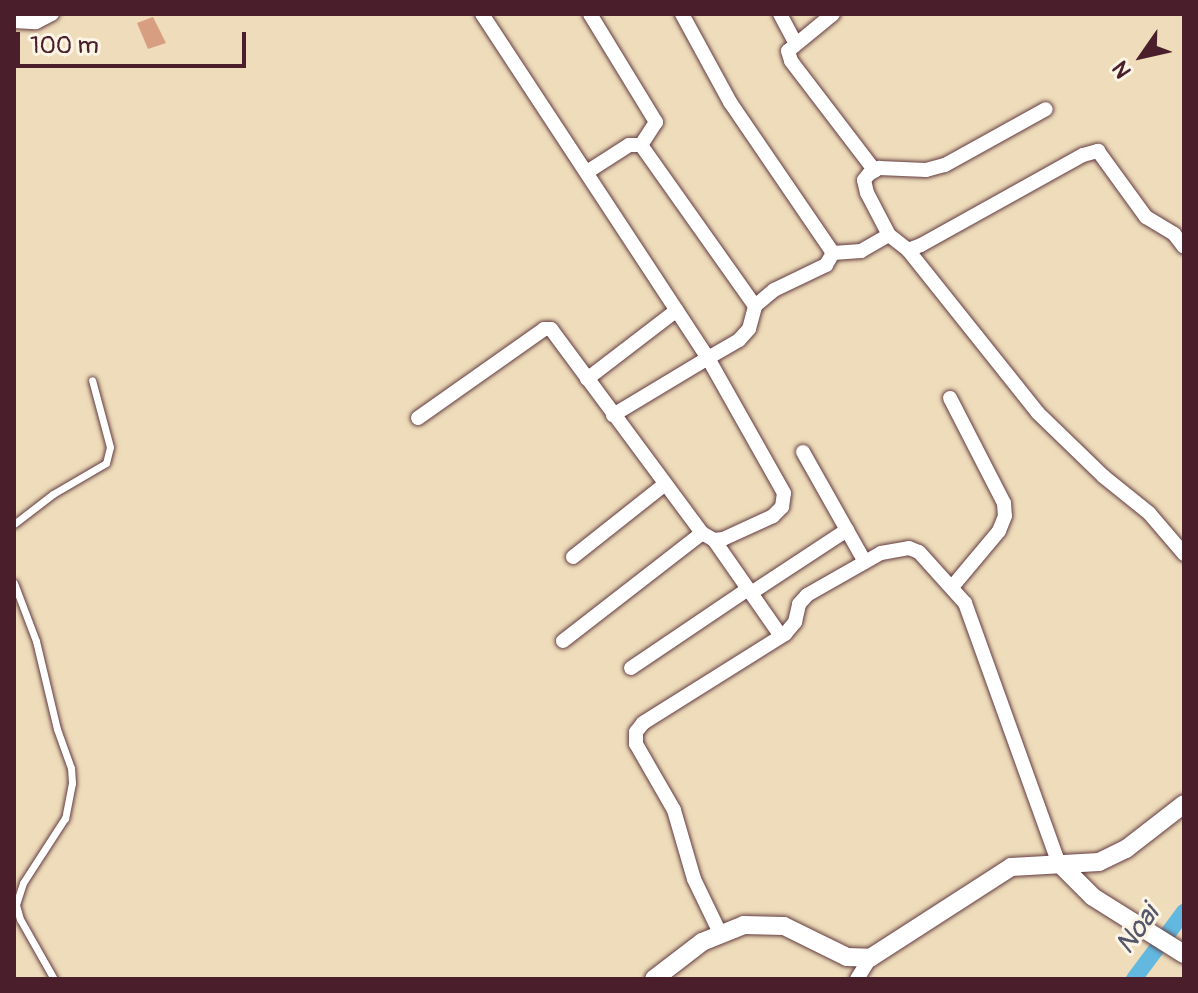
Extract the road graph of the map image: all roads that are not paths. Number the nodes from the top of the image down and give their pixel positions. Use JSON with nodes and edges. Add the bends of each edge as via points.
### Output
{"nodes":[{"id":1,"x":52,"y":14,"type":"edge"},
{"id":2,"x":482,"y":14,"type":"edge"},
{"id":3,"x":590,"y":14,"type":"edge"},
{"id":4,"x":682,"y":14,"type":"edge"},
{"id":5,"x":780,"y":14,"type":"edge"},
{"id":6,"x":833,"y":14,"type":"edge"},
{"id":7,"x":14,"y":21,"type":"edge"},
{"id":8,"x":795,"y":42,"type":"junction"},
{"id":9,"x":1046,"y":109,"type":"dead end"},
{"id":10,"x":641,"y":145,"type":"junction"},
{"id":11,"x":875,"y":171,"type":"junction"},
{"id":12,"x":587,"y":172,"type":"junction"},
{"id":13,"x":889,"y":235,"type":"junction"},
{"id":14,"x":1184,"y":247,"type":"edge"},
{"id":15,"x":908,"y":250,"type":"junction"},
{"id":16,"x":833,"y":253,"type":"junction"},
{"id":17,"x":755,"y":306,"type":"junction"},
{"id":18,"x":677,"y":310,"type":"junction"},
{"id":19,"x":708,"y":358,"type":"junction"},
{"id":20,"x":587,"y":379,"type":"junction"},
{"id":21,"x":92,"y":380,"type":"dead end"},
{"id":22,"x":950,"y":398,"type":"dead end"},
{"id":23,"x":613,"y":415,"type":"junction"},
{"id":24,"x":418,"y":418,"type":"dead end"},
{"id":25,"x":803,"y":452,"type":"dead end"},
{"id":26,"x":664,"y":485,"type":"junction"},
{"id":27,"x":14,"y":524,"type":"edge"},
{"id":28,"x":847,"y":530,"type":"junction"},
{"id":29,"x":708,"y":536,"type":"junction"},
{"id":30,"x":1184,"y":554,"type":"edge"},
{"id":31,"x":573,"y":557,"type":"dead end"},
{"id":32,"x":865,"y":562,"type":"junction"},
{"id":33,"x":14,"y":583,"type":"edge"},
{"id":34,"x":952,"y":587,"type":"junction"},
{"id":35,"x":750,"y":591,"type":"junction"},
{"id":36,"x":781,"y":636,"type":"junction"},
{"id":37,"x":563,"y":641,"type":"dead end"},
{"id":38,"x":631,"y":668,"type":"dead end"},
{"id":39,"x":1184,"y":804,"type":"edge"},
{"id":40,"x":1058,"y":862,"type":"junction"},
{"id":41,"x":720,"y":933,"type":"junction"},
{"id":42,"x":1184,"y":954,"type":"edge"},
{"id":43,"x":870,"y":958,"type":"junction"},
{"id":44,"x":54,"y":979,"type":"edge"},
{"id":45,"x":654,"y":979,"type":"edge"},
{"id":46,"x":857,"y":979,"type":"edge"}],
"edges":[{"from":1,"to":7,"type":"street","via":[[36,22]]},
{"from":2,"to":12,"type":"street"},
{"from":3,"to":10,"type":"street","via":[[656,122]]},
{"from":4,"to":16,"type":"street","via":[[730,102]]},
{"from":5,"to":8,"type":"street"},
{"from":6,"to":8,"type":"street"},
{"from":8,"to":11,"type":"street","via":[[788,51],[791,61]]},
{"from":9,"to":11,"type":"street","via":[[945,165]]},
{"from":10,"to":12,"type":"street","via":[[629,145]]},
{"from":10,"to":17,"type":"street"},
{"from":11,"to":13,"type":"street","via":[[864,180]]},
{"from":12,"to":18,"type":"street"},
{"from":13,"to":15,"type":"street"},
{"from":13,"to":16,"type":"street","via":[[861,251]]},
{"from":14,"to":15,"type":"street","via":[[1174,234],[1146,217],[1098,151]]},
{"from":15,"to":30,"type":"street","via":[[1038,413],[1149,513]]},
{"from":16,"to":17,"type":"street","via":[[826,265],[774,290]]},
{"from":17,"to":19,"type":"street","via":[[749,329]]},
{"from":18,"to":19,"type":"street"},
{"from":18,"to":20,"type":"street"},
{"from":19,"to":23,"type":"street"},
{"from":19,"to":29,"type":"street","via":[[784,493],[782,507],[773,516],[723,539]]},
{"from":20,"to":23,"type":"street"},
{"from":20,"to":24,"type":"street","via":[[558,333],[544,329]]},
{"from":21,"to":27,"type":"lane","via":[[110,447],[106,463]]},
{"from":22,"to":34,"type":"street","via":[[1004,503],[1005,516],[999,531]]},
{"from":23,"to":26,"type":"street"},
{"from":25,"to":28,"type":"street"},
{"from":26,"to":29,"type":"street"},
{"from":26,"to":31,"type":"street"},
{"from":28,"to":32,"type":"street"},
{"from":28,"to":35,"type":"street"},
{"from":29,"to":35,"type":"street"},
{"from":29,"to":37,"type":"street"},
{"from":32,"to":34,"type":"street","via":[[909,548]]},
{"from":32,"to":36,"type":"street","via":[[807,595],[795,622]]},
{"from":33,"to":44,"type":"lane","via":[[71,768],[65,818],[23,883],[16,905]]},
{"from":34,"to":40,"type":"street","via":[[965,603]]},
{"from":35,"to":36,"type":"street"},
{"from":35,"to":38,"type":"street"},
{"from":36,"to":41,"type":"street","via":[[636,732],[636,744],[674,810],[694,879]]},
{"from":39,"to":40,"type":"street","via":[[1126,849],[1099,862]]},
{"from":40,"to":42,"type":"street","via":[[1093,897]]},
{"from":40,"to":43,"type":"street","via":[[1011,867]]},
{"from":41,"to":43,"type":"street","via":[[744,925],[784,926],[847,957]]},
{"from":41,"to":45,"type":"street"},
{"from":43,"to":46,"type":"street"}]}
